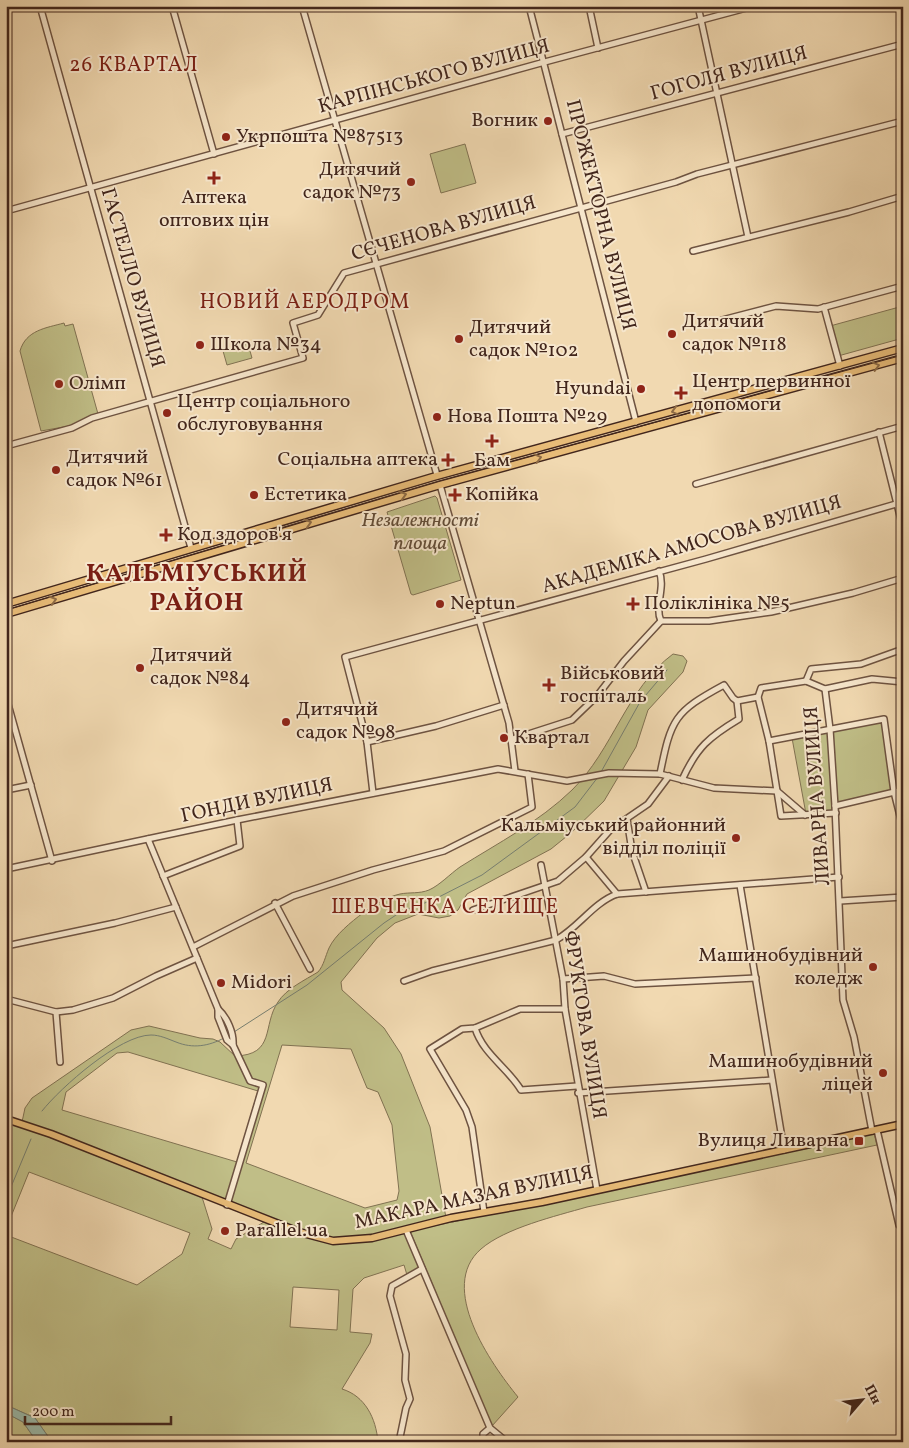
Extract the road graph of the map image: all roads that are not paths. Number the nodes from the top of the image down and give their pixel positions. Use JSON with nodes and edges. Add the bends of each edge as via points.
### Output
{"nodes":[{"id":1,"x":40,"y":6,"type":"edge"},
{"id":2,"x":172,"y":6,"type":"edge"},
{"id":3,"x":302,"y":6,"type":"edge"},
{"id":4,"x":529,"y":6,"type":"edge"},
{"id":5,"x":589,"y":6,"type":"edge"},
{"id":6,"x":698,"y":6,"type":"edge"},
{"id":7,"x":754,"y":6,"type":"edge"},
{"id":8,"x":702,"y":20,"type":"junction"},
{"id":9,"x":903,"y":44,"type":"edge"},
{"id":10,"x":598,"y":48,"type":"junction"},
{"id":11,"x":544,"y":62,"type":"junction"},
{"id":12,"x":717,"y":93,"type":"junction"},
{"id":13,"x":336,"y":120,"type":"junction"},
{"id":14,"x":903,"y":121,"type":"edge"},
{"id":15,"x":562,"y":134,"type":"junction"},
{"id":16,"x":214,"y":154,"type":"junction"},
{"id":17,"x":732,"y":164,"type":"junction"},
{"id":18,"x":90,"y":188,"type":"junction"},
{"id":19,"x":903,"y":196,"type":"edge"},
{"id":20,"x":581,"y":207,"type":"junction"},
{"id":21,"x":6,"y":211,"type":"edge"},
{"id":22,"x":748,"y":237,"type":"junction"},
{"id":23,"x":693,"y":251,"type":"dead end"},
{"id":24,"x":377,"y":264,"type":"junction"},
{"id":25,"x":903,"y":286,"type":"edge"},
{"id":26,"x":824,"y":308,"type":"junction"},
{"id":27,"x":722,"y":320,"type":"dead end"},
{"id":28,"x":903,"y":348,"type":"edge"},
{"id":29,"x":903,"y":358,"type":"edge"},
{"id":30,"x":840,"y":366,"type":"junction"},
{"id":31,"x":842,"y":375,"type":"junction"},
{"id":32,"x":150,"y":401,"type":"junction"},
{"id":33,"x":636,"y":422,"type":"junction"},
{"id":34,"x":903,"y":426,"type":"edge"},
{"id":35,"x":638,"y":431,"type":"junction"},
{"id":36,"x":879,"y":432,"type":"junction"},
{"id":37,"x":6,"y":446,"type":"edge"},
{"id":38,"x":437,"y":475,"type":"junction"},
{"id":39,"x":440,"y":484,"type":"junction"},
{"id":40,"x":696,"y":484,"type":"dead end"},
{"id":41,"x":903,"y":502,"type":"edge"},
{"id":42,"x":896,"y":504,"type":"junction"},
{"id":43,"x":903,"y":528,"type":"edge"},
{"id":44,"x":191,"y":548,"type":"junction"},
{"id":45,"x":194,"y":558,"type":"junction"},
{"id":46,"x":659,"y":571,"type":"junction"},
{"id":47,"x":903,"y":578,"type":"edge"},
{"id":48,"x":6,"y":604,"type":"edge"},
{"id":49,"x":6,"y":614,"type":"edge"},
{"id":50,"x":479,"y":621,"type":"junction"},
{"id":51,"x":661,"y":621,"type":"junction"},
{"id":52,"x":903,"y":650,"type":"edge"},
{"id":53,"x":806,"y":681,"type":"junction"},
{"id":54,"x":903,"y":682,"type":"edge"},
{"id":55,"x":825,"y":689,"type":"junction"},
{"id":56,"x":6,"y":697,"type":"edge"},
{"id":57,"x":758,"y":697,"type":"junction"},
{"id":58,"x":737,"y":701,"type":"junction"},
{"id":59,"x":504,"y":704,"type":"junction"},
{"id":60,"x":830,"y":729,"type":"junction"},
{"id":61,"x":513,"y":739,"type":"junction"},
{"id":62,"x":769,"y":741,"type":"junction"},
{"id":63,"x":367,"y":742,"type":"junction"},
{"id":64,"x":515,"y":771,"type":"junction"},
{"id":65,"x":528,"y":774,"type":"junction"},
{"id":66,"x":660,"y":774,"type":"junction"},
{"id":67,"x":669,"y":776,"type":"junction"},
{"id":68,"x":682,"y":780,"type":"junction"},
{"id":69,"x":31,"y":785,"type":"junction"},
{"id":70,"x":6,"y":790,"type":"edge"},
{"id":71,"x":903,"y":790,"type":"edge"},
{"id":72,"x":777,"y":791,"type":"junction"},
{"id":73,"x":894,"y":792,"type":"junction"},
{"id":74,"x":373,"y":793,"type":"junction"},
{"id":75,"x":835,"y":806,"type":"junction"},
{"id":76,"x":836,"y":813,"type":"junction"},
{"id":77,"x":805,"y":815,"type":"junction"},
{"id":78,"x":627,"y":819,"type":"junction"},
{"id":79,"x":237,"y":820,"type":"junction"},
{"id":80,"x":903,"y":828,"type":"edge"},
{"id":81,"x":148,"y":839,"type":"junction"},
{"id":82,"x":586,"y":857,"type":"junction"},
{"id":83,"x":52,"y":861,"type":"junction"},
{"id":84,"x":541,"y":865,"type":"dead end"},
{"id":85,"x":6,"y":869,"type":"edge"},
{"id":86,"x":163,"y":876,"type":"junction"},
{"id":87,"x":839,"y":877,"type":"junction"},
{"id":88,"x":740,"y":885,"type":"junction"},
{"id":89,"x":544,"y":886,"type":"junction"},
{"id":90,"x":646,"y":892,"type":"junction"},
{"id":91,"x":618,"y":894,"type":"junction"},
{"id":92,"x":903,"y":897,"type":"edge"},
{"id":93,"x":840,"y":901,"type":"junction"},
{"id":94,"x":275,"y":904,"type":"junction"},
{"id":95,"x":176,"y":907,"type":"junction"},
{"id":96,"x":473,"y":910,"type":"dead end"},
{"id":97,"x":556,"y":940,"type":"junction"},
{"id":98,"x":6,"y":946,"type":"edge"},
{"id":99,"x":192,"y":947,"type":"junction"},
{"id":100,"x":197,"y":958,"type":"junction"},
{"id":101,"x":310,"y":969,"type":"dead end"},
{"id":102,"x":756,"y":978,"type":"junction"},
{"id":103,"x":563,"y":979,"type":"junction"},
{"id":104,"x":404,"y":981,"type":"dead end"},
{"id":105,"x":6,"y":998,"type":"edge"},
{"id":106,"x":218,"y":1009,"type":"junction"},
{"id":107,"x":564,"y":1009,"type":"junction"},
{"id":108,"x":56,"y":1012,"type":"junction"},
{"id":109,"x":475,"y":1028,"type":"junction"},
{"id":110,"x":233,"y":1045,"type":"junction"},
{"id":111,"x":60,"y":1062,"type":"dead end"},
{"id":112,"x":772,"y":1080,"type":"junction"},
{"id":113,"x":577,"y":1086,"type":"junction"},
{"id":114,"x":578,"y":1093,"type":"junction"},
{"id":115,"x":6,"y":1119,"type":"edge"},
{"id":116,"x":903,"y":1124,"type":"edge"},
{"id":117,"x":874,"y":1131,"type":"junction"},
{"id":118,"x":784,"y":1150,"type":"junction"},
{"id":119,"x":597,"y":1190,"type":"junction"},
{"id":120,"x":227,"y":1205,"type":"junction"},
{"id":121,"x":484,"y":1212,"type":"junction"},
{"id":122,"x":901,"y":1225,"type":"edge"},
{"id":123,"x":406,"y":1230,"type":"junction"},
{"id":124,"x":422,"y":1269,"type":"junction"},
{"id":125,"x":490,"y":1428,"type":"junction"},
{"id":126,"x":399,"y":1442,"type":"edge"},
{"id":127,"x":483,"y":1442,"type":"edge"},
{"id":128,"x":507,"y":1442,"type":"edge"}],
"edges":[{"from":1,"to":18,"type":"street","name":"ГАСТЕЛЛО ВУЛИЦЯ"},
{"from":2,"to":16,"type":"street"},
{"from":3,"to":13,"type":"street"},
{"from":4,"to":11,"type":"street","name":"ПРОЖЕКТОРНА ВУЛИЦЯ"},
{"from":5,"to":10,"type":"street"},
{"from":6,"to":8,"type":"street"},
{"from":7,"to":8,"type":"street","name":"КАРПІНСЬКОГО ВУЛИЦЯ"},
{"from":8,"to":10,"type":"street","name":"КАРПІНСЬКОГО ВУЛИЦЯ"},
{"from":8,"to":12,"type":"street"},
{"from":9,"to":12,"type":"street","name":"ГОГОЛЯ ВУЛИЦЯ"},
{"from":10,"to":11,"type":"street","name":"КАРПІНСЬКОГО ВУЛИЦЯ"},
{"from":11,"to":13,"type":"street","name":"КАРПІНСЬКОГО ВУЛИЦЯ"},
{"from":11,"to":15,"type":"street","name":"ПРОЖЕКТОРНА ВУЛИЦЯ"},
{"from":12,"to":15,"type":"street","name":"ГОГОЛЯ ВУЛИЦЯ"},
{"from":12,"to":17,"type":"street"},
{"from":13,"to":16,"type":"street","name":"КАРПІНСЬКОГО ВУЛИЦЯ"},
{"from":13,"to":24,"type":"street"},
{"from":14,"to":17,"type":"street","name":"СЄЧЕНОВА ВУЛИЦЯ"},
{"from":15,"to":20,"type":"street","name":"ПРОЖЕКТОРНА ВУЛИЦЯ"},
{"from":16,"to":18,"type":"street","name":"КАРПІНСЬКОГО ВУЛИЦЯ"},
{"from":17,"to":20,"type":"street","name":"СЄЧЕНОВА ВУЛИЦЯ"},
{"from":17,"to":22,"type":"street"},
{"from":18,"to":21,"type":"street","name":"КАРПІНСЬКОГО ВУЛИЦЯ"},
{"from":18,"to":32,"type":"street","name":"ГАСТЕЛЛО ВУЛИЦЯ"},
{"from":19,"to":22,"type":"street"},
{"from":20,"to":24,"type":"street","name":"СЄЧЕНОВА ВУЛИЦЯ"},
{"from":20,"to":33,"type":"street","name":"ПРОЖЕКТОРНА ВУЛИЦЯ"},
{"from":22,"to":23,"type":"street"},
{"from":24,"to":32,"type":"street","name":"СЄЧЕНОВА ВУЛИЦЯ","via":[[344,273],[318,315],[292,323],[302,358]]},
{"from":24,"to":38,"type":"street"},
{"from":25,"to":26,"type":"street"},
{"from":26,"to":27,"type":"street","via":[[776,306]]},
{"from":26,"to":30,"type":"street"},
{"from":28,"to":30,"type":"main road"},
{"from":31,"to":29,"type":"main road","one_way":true},
{"from":30,"to":31,"type":"main road"},
{"from":30,"to":33,"type":"main road","one_way":true},
{"from":31,"to":35,"type":"main road"},
{"from":32,"to":37,"type":"street","name":"СЄЧЕНОВА ВУЛИЦЯ","via":[[92,418],[72,428]]},
{"from":32,"to":44,"type":"street","name":"ГАСТЕЛЛО ВУЛИЦЯ"},
{"from":33,"to":35,"type":"main road","name":"ПРОЖЕКТОРНА ВУЛИЦЯ"},
{"from":33,"to":38,"type":"main road"},
{"from":34,"to":36,"type":"street"},
{"from":39,"to":35,"type":"main road","one_way":true},
{"from":36,"to":40,"type":"street"},
{"from":36,"to":42,"type":"street"},
{"from":38,"to":39,"type":"main road"},
{"from":38,"to":44,"type":"main road"},
{"from":45,"to":39,"type":"main road","one_way":true},
{"from":39,"to":50,"type":"street"},
{"from":41,"to":42,"type":"street","name":"АКАДЕМІКА АМОСОВА ВУЛИЦЯ"},
{"from":42,"to":43,"type":"street"},
{"from":42,"to":46,"type":"street","name":"АКАДЕМІКА АМОСОВА ВУЛИЦЯ"},
{"from":44,"to":45,"type":"main road","name":"ГАСТЕЛЛО ВУЛИЦЯ"},
{"from":44,"to":48,"type":"main road"},
{"from":49,"to":45,"type":"main road","one_way":true},
{"from":46,"to":50,"type":"street","name":"АКАДЕМІКА АМОСОВА ВУЛИЦЯ"},
{"from":46,"to":51,"type":"street","via":[[662,578]]},
{"from":47,"to":51,"type":"street","via":[[754,615],[709,621]]},
{"from":50,"to":59,"type":"street"},
{"from":50,"to":63,"type":"street","name":"АКАДЕМІКА АМОСОВА ВУЛИЦЯ","via":[[345,657]]},
{"from":51,"to":61,"type":"street","via":[[597,696],[572,720]]},
{"from":52,"to":53,"type":"street","via":[[861,664],[811,669]]},
{"from":53,"to":55,"type":"street"},
{"from":53,"to":57,"type":"street","via":[[761,688]]},
{"from":54,"to":55,"type":"street","via":[[872,678]]},
{"from":55,"to":60,"type":"street","name":"ЛИВАРНА ВУЛИЦЯ"},
{"from":56,"to":69,"type":"street"},
{"from":57,"to":58,"type":"street"},
{"from":57,"to":62,"type":"street"},
{"from":58,"to":66,"type":"street","via":[[724,685],[685,708],[672,726]]},
{"from":58,"to":68,"type":"street","via":[[739,719],[702,745]]},
{"from":59,"to":61,"type":"street"},
{"from":59,"to":63,"type":"street","via":[[436,726]]},
{"from":60,"to":62,"type":"street"},
{"from":60,"to":73,"type":"street","via":[[884,720]]},
{"from":60,"to":75,"type":"street","name":"ЛИВАРНА ВУЛИЦЯ"},
{"from":61,"to":64,"type":"street","via":[[511,749]]},
{"from":62,"to":72,"type":"street"},
{"from":63,"to":74,"type":"street"},
{"from":64,"to":65,"type":"street","name":"ГОНДИ ВУЛИЦЯ"},
{"from":64,"to":74,"type":"street","name":"ГОНДИ ВУЛИЦЯ","via":[[498,769]]},
{"from":65,"to":66,"type":"street","name":"ГОНДИ ВУЛИЦЯ","via":[[567,781],[609,773]]},
{"from":65,"to":94,"type":"street","via":[[532,807],[444,851],[373,870]]},
{"from":66,"to":67,"type":"street","name":"ГОНДИ ВУЛИЦЯ"},
{"from":67,"to":68,"type":"street","name":"ГОНДИ ВУЛИЦЯ"},
{"from":67,"to":78,"type":"street","via":[[648,804]]},
{"from":68,"to":72,"type":"street","name":"ГОНДИ ВУЛИЦЯ","via":[[714,788]]},
{"from":69,"to":70,"type":"street"},
{"from":69,"to":83,"type":"street"},
{"from":71,"to":73,"type":"street"},
{"from":72,"to":77,"type":"street"},
{"from":72,"to":77,"type":"street","via":[[781,816]]},
{"from":73,"to":75,"type":"street"},
{"from":73,"to":80,"type":"street"},
{"from":74,"to":79,"type":"street","name":"ГОНДИ ВУЛИЦЯ"},
{"from":75,"to":76,"type":"street","name":"ЛИВАРНА ВУЛИЦЯ"},
{"from":76,"to":77,"type":"street"},
{"from":76,"to":87,"type":"street","name":"ЛИВАРНА ВУЛИЦЯ"},
{"from":78,"to":82,"type":"street","via":[[604,835]]},
{"from":78,"to":90,"type":"street","via":[[632,851]]},
{"from":79,"to":81,"type":"street","name":"ГОНДИ ВУЛИЦЯ"},
{"from":79,"to":86,"type":"street","via":[[240,846]]},
{"from":81,"to":83,"type":"street","name":"ГОНДИ ВУЛИЦЯ"},
{"from":81,"to":86,"type":"street"},
{"from":82,"to":89,"type":"street","via":[[558,881]]},
{"from":82,"to":91,"type":"street"},
{"from":83,"to":85,"type":"street","name":"ГОНДИ ВУЛИЦЯ"},
{"from":84,"to":89,"type":"street","name":"ФРУКТОВА ВУЛИЦЯ"},
{"from":86,"to":95,"type":"street"},
{"from":87,"to":88,"type":"street"},
{"from":87,"to":93,"type":"street","name":"ЛИВАРНА ВУЛИЦЯ"},
{"from":88,"to":90,"type":"street"},
{"from":88,"to":102,"type":"street"},
{"from":89,"to":96,"type":"street"},
{"from":89,"to":97,"type":"street","name":"ФРУКТОВА ВУЛИЦЯ"},
{"from":90,"to":91,"type":"street"},
{"from":91,"to":97,"type":"street","via":[[600,903],[568,934]]},
{"from":92,"to":93,"type":"street","name":"ЛИВАРНА ВУЛИЦЯ"},
{"from":93,"to":117,"type":"street","name":"ЛИВАРНА ВУЛИЦЯ","via":[[843,1000]]},
{"from":94,"to":99,"type":"street"},
{"from":94,"to":101,"type":"street"},
{"from":95,"to":98,"type":"street"},
{"from":95,"to":99,"type":"street"},
{"from":97,"to":103,"type":"street","name":"ФРУКТОВА ВУЛИЦЯ"},
{"from":97,"to":104,"type":"street"},
{"from":99,"to":100,"type":"street"},
{"from":100,"to":106,"type":"street"},
{"from":100,"to":108,"type":"street","via":[[113,998]]},
{"from":102,"to":103,"type":"street","via":[[635,984],[604,976]]},
{"from":102,"to":112,"type":"street"},
{"from":103,"to":107,"type":"street","name":"ФРУКТОВА ВУЛИЦЯ"},
{"from":105,"to":108,"type":"street"},
{"from":106,"to":110,"type":"street","via":[[224,1014]]},
{"from":106,"to":110,"type":"street","via":[[227,1040]]},
{"from":107,"to":109,"type":"street","via":[[520,1009]]},
{"from":107,"to":113,"type":"street","name":"ФРУКТОВА ВУЛИЦЯ"},
{"from":108,"to":111,"type":"street"},
{"from":109,"to":113,"type":"street","via":[[481,1042],[521,1090]]},
{"from":109,"to":121,"type":"street","via":[[462,1028],[430,1049],[466,1110],[472,1127]]},
{"from":110,"to":120,"type":"street","via":[[250,1081],[263,1085]]},
{"from":112,"to":114,"type":"street"},
{"from":112,"to":118,"type":"street"},
{"from":113,"to":114,"type":"street","name":"ФРУКТОВА ВУЛИЦЯ"},
{"from":114,"to":119,"type":"street","name":"ФРУКТОВА ВУЛИЦЯ"},
{"from":115,"to":120,"type":"main road","name":"МАКАРА МАЗАЯ ВУЛИЦЯ"},
{"from":116,"to":117,"type":"main road","name":"МАКАРА МАЗАЯ ВУЛИЦЯ"},
{"from":117,"to":118,"type":"main road","name":"МАКАРА МАЗАЯ ВУЛИЦЯ"},
{"from":117,"to":122,"type":"street","name":"ЛИВАРНА ВУЛИЦЯ"},
{"from":118,"to":119,"type":"main road","name":"МАКАРА МАЗАЯ ВУЛИЦЯ"},
{"from":119,"to":121,"type":"main road","name":"МАКАРА МАЗАЯ ВУЛИЦЯ"},
{"from":120,"to":123,"type":"main road","name":"МАКАРА МАЗАЯ ВУЛИЦЯ","via":[[299,1232],[332,1240],[372,1238]]},
{"from":121,"to":123,"type":"main road","name":"МАКАРА МАЗАЯ ВУЛИЦЯ"},
{"from":123,"to":124,"type":"street"},
{"from":124,"to":125,"type":"street"},
{"from":124,"to":126,"type":"street","via":[[392,1286],[390,1296],[406,1354],[405,1380],[410,1399]]},
{"from":125,"to":127,"type":"street","via":[[483,1434]]},
{"from":125,"to":128,"type":"street"}]}
